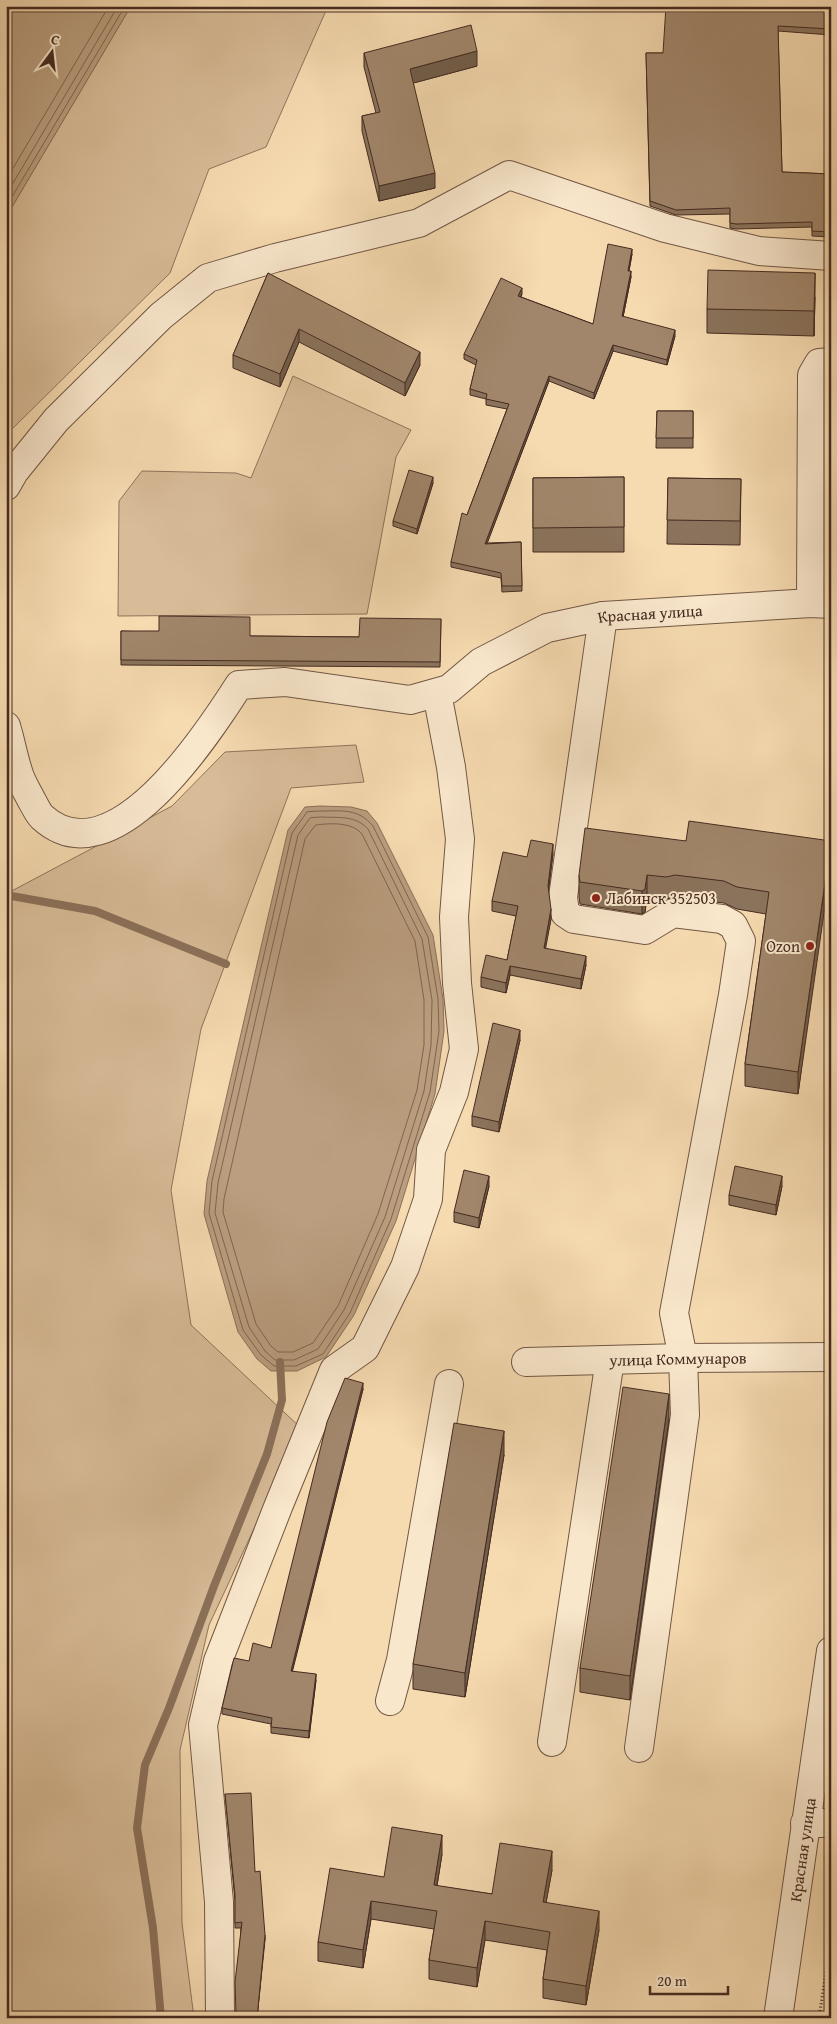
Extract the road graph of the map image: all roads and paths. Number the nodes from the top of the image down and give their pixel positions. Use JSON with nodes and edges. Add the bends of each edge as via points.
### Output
{"nodes":[{"id":1,"x":831,"y":256,"type":"edge"},
{"id":2,"x":831,"y":362,"type":"edge"},
{"id":3,"x":6,"y":486,"type":"edge"},
{"id":4,"x":821,"y":603,"type":"edge"},
{"id":5,"x":602,"y":616,"type":"junction"},
{"id":6,"x":437,"y":693,"type":"junction"},
{"id":7,"x":6,"y":726,"type":"edge"},
{"id":8,"x":831,"y":1357,"type":"edge"},
{"id":9,"x":683,"y":1358,"type":"junction"},
{"id":10,"x":610,"y":1360,"type":"junction"},
{"id":11,"x":526,"y":1362,"type":"dead end"},
{"id":12,"x":449,"y":1384,"type":"dead end"},
{"id":13,"x":831,"y":1651,"type":"edge"},
{"id":14,"x":390,"y":1701,"type":"dead end"},
{"id":15,"x":552,"y":1742,"type":"dead end"},
{"id":16,"x":639,"y":1748,"type":"dead end"},
{"id":17,"x":818,"y":1823,"type":"edge"},
{"id":18,"x":831,"y":1938,"type":"edge"},
{"id":19,"x":220,"y":2018,"type":"edge"},
{"id":20,"x":778,"y":2018,"type":"edge"},
{"id":21,"x":819,"y":2018,"type":"edge"}],
"edges":[{"from":1,"to":3,"type":"street","via":[[758,251],[665,228],[509,175],[419,222],[208,278],[161,316],[56,420]]},
{"from":2,"to":4,"type":"street","via":[[819,363],[812,375]]},
{"from":4,"to":5,"type":"street","name":"Красная улица"},
{"from":5,"to":6,"type":"street","name":"Красная улица","via":[[547,628],[481,662],[449,689]]},
{"from":5,"to":9,"type":"street","via":[[563,897],[565,913],[574,920],[645,930],[673,913],[722,919],[733,925],[741,941],[734,995],[674,1312]]},
{"from":6,"to":7,"type":"street","name":"Красная улица","via":[[410,700],[285,682],[239,685],[173,776],[126,818],[91,834],[67,832],[41,816],[20,778]]},
{"from":6,"to":19,"type":"street","via":[[452,766],[460,839],[454,917],[464,1049],[454,1092],[431,1150],[428,1199],[405,1267],[365,1348],[334,1370],[218,1661],[203,1725],[219,1902]]},
{"from":8,"to":9,"type":"street","name":"улица Коммунаров"},
{"from":9,"to":10,"type":"street","name":"улица Коммунаров"},
{"from":9,"to":16,"type":"street","via":[[686,1415]]},
{"from":10,"to":11,"type":"street","name":"улица Коммунаров"},
{"from":10,"to":15,"type":"street"},
{"from":12,"to":14,"type":"street","via":[[401,1660]]},
{"from":13,"to":17,"type":"street","name":"Красная улица"},
{"from":17,"to":20,"type":"street","name":"Красная улица"},
{"from":18,"to":21,"type":"path"}]}
